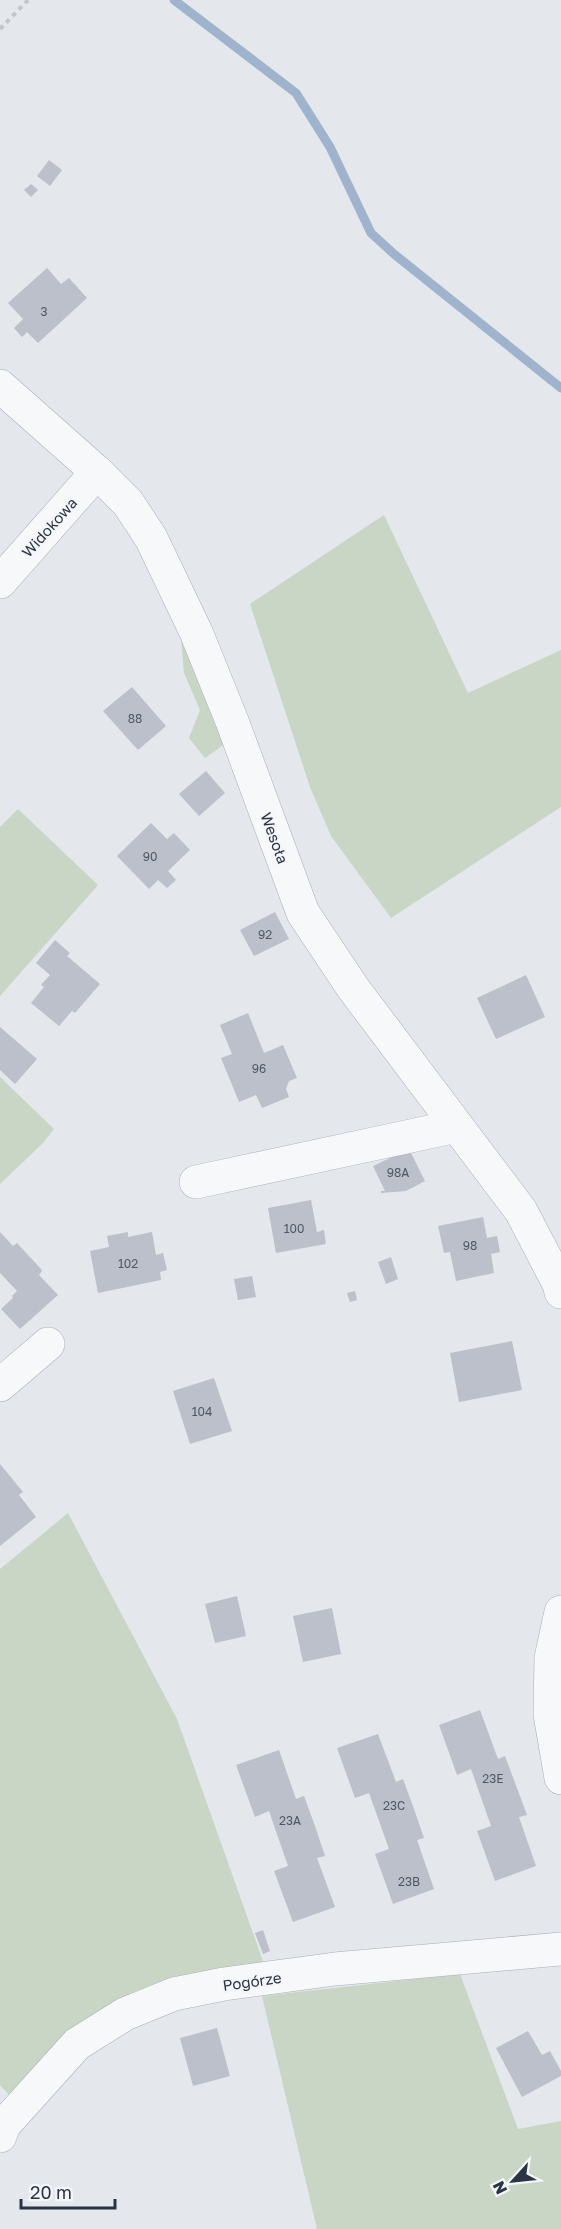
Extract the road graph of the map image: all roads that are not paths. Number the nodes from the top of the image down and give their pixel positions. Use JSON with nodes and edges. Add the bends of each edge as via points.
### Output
{"nodes":[{"id":1,"x":0,"y":386,"type":"edge"},
{"id":2,"x":98,"y":472,"type":"junction"},
{"id":3,"x":0,"y":582,"type":"edge"},
{"id":4,"x":457,"y":1126,"type":"junction"},
{"id":5,"x":196,"y":1182,"type":"dead end"},
{"id":6,"x":561,"y":1292,"type":"edge"},
{"id":7,"x":48,"y":1344,"type":"dead end"},
{"id":8,"x":0,"y":1385,"type":"edge"},
{"id":9,"x":561,"y":1611,"type":"edge"},
{"id":10,"x":561,"y":1778,"type":"edge"},
{"id":11,"x":561,"y":1949,"type":"edge"},
{"id":12,"x":1,"y":2127,"type":"edge"}],
"edges":[{"from":1,"to":2,"type":"street","name":"Wesoła"},
{"from":2,"to":3,"type":"street","name":"Widokowa"},
{"from":2,"to":4,"type":"street","name":"Wesoła","via":[[128,503],[151,538],[196,632],[303,913],[353,988]]},
{"from":4,"to":5,"type":"street"},
{"from":4,"to":6,"type":"street","name":"Wesoła","via":[[521,1211]]},
{"from":7,"to":8,"type":"street"},
{"from":9,"to":10,"type":"street","via":[[551,1658],[550,1714]]},
{"from":11,"to":12,"type":"street","name":"Pogórze","via":[[335,1970],[174,1994],[125,2014],[77,2044]]}]}
